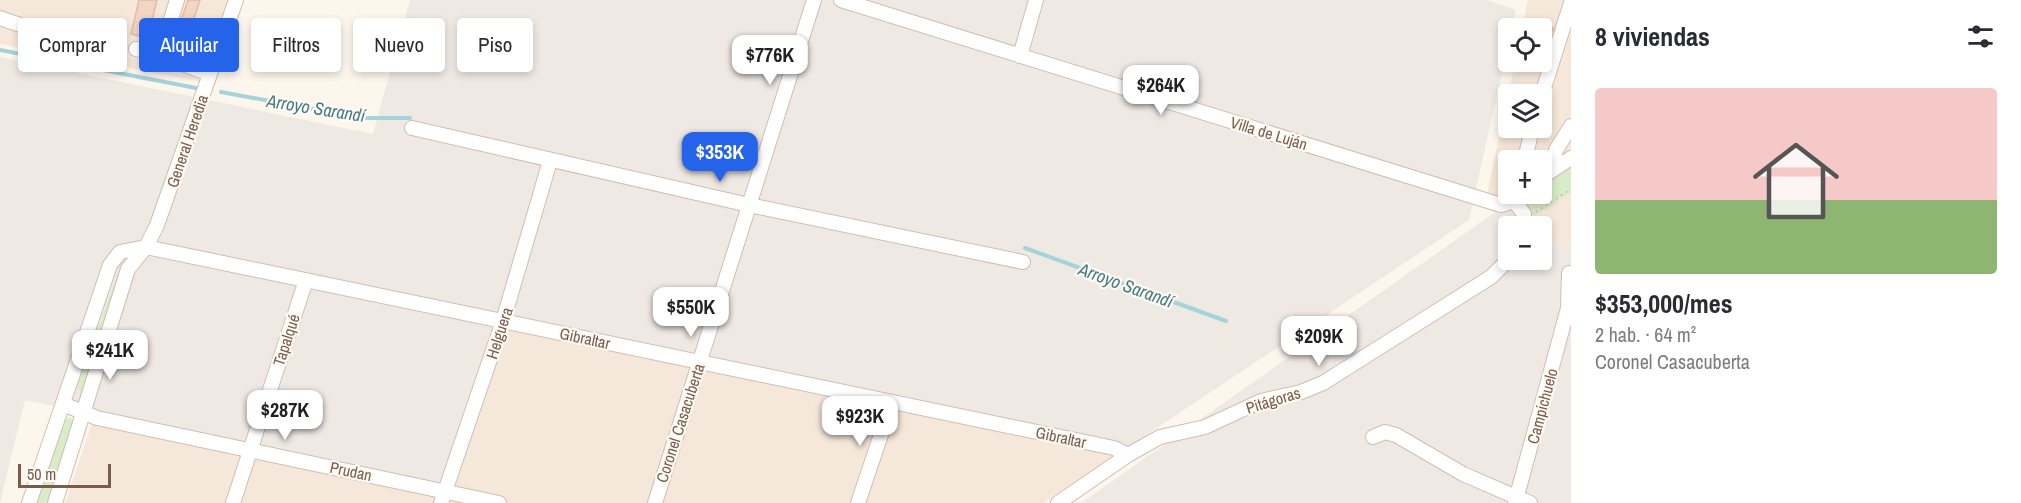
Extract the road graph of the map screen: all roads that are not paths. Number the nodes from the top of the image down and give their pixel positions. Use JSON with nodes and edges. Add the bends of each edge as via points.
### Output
{"nodes":[{"id":1,"x":177,"y":0,"type":"edge"},
{"id":2,"x":236,"y":0,"type":"edge"},
{"id":3,"x":814,"y":0,"type":"edge"},
{"id":4,"x":841,"y":0,"type":"edge"},
{"id":5,"x":1036,"y":0,"type":"edge"},
{"id":6,"x":1571,"y":3,"type":"edge"},
{"id":7,"x":0,"y":18,"type":"edge"},
{"id":8,"x":171,"y":18,"type":"edge"},
{"id":9,"x":18,"y":24,"type":"edge"},
{"id":10,"x":136,"y":49,"type":"dead end"},
{"id":11,"x":139,"y":50,"type":"edge"},
{"id":12,"x":1020,"y":56,"type":"junction"},
{"id":13,"x":204,"y":72,"type":"edge"},
{"id":14,"x":210,"y":74,"type":"junction"},
{"id":15,"x":1545,"y":84,"type":"edge"},
{"id":16,"x":1571,"y":126,"type":"edge"},
{"id":17,"x":412,"y":128,"type":"dead end"},
{"id":18,"x":1571,"y":158,"type":"edge"},
{"id":19,"x":550,"y":160,"type":"junction"},
{"id":20,"x":1552,"y":160,"type":"edge"},
{"id":21,"x":1552,"y":170,"type":"edge"},
{"id":22,"x":1498,"y":204,"type":"edge"},
{"id":23,"x":749,"y":205,"type":"junction"},
{"id":24,"x":146,"y":247,"type":"junction"},
{"id":25,"x":1023,"y":262,"type":"dead end"},
{"id":26,"x":1499,"y":270,"type":"edge"},
{"id":27,"x":1569,"y":273,"type":"dead end"},
{"id":28,"x":306,"y":280,"type":"junction"},
{"id":29,"x":503,"y":321,"type":"junction"},
{"id":30,"x":700,"y":362,"type":"junction"},
{"id":31,"x":892,"y":402,"type":"junction"},
{"id":32,"x":63,"y":404,"type":"junction"},
{"id":33,"x":84,"y":413,"type":"junction"},
{"id":34,"x":1373,"y":437,"type":"dead end"},
{"id":35,"x":251,"y":450,"type":"junction"},
{"id":36,"x":1128,"y":455,"type":"junction"},
{"id":37,"x":443,"y":497,"type":"edge"},
{"id":38,"x":1521,"y":502,"type":"edge"},
{"id":39,"x":29,"y":503,"type":"edge"},
{"id":40,"x":55,"y":503,"type":"edge"},
{"id":41,"x":233,"y":503,"type":"edge"},
{"id":42,"x":499,"y":503,"type":"edge"},
{"id":43,"x":655,"y":503,"type":"edge"},
{"id":44,"x":858,"y":503,"type":"edge"},
{"id":45,"x":1058,"y":503,"type":"edge"}],
"edges":[{"from":1,"to":8,"type":"street"},
{"from":2,"to":14,"type":"street","name":"General Heredia"},
{"from":3,"to":23,"type":"street","name":"Coronel Casacuberta"},
{"from":4,"to":12,"type":"street","name":"Villa de Luján"},
{"from":5,"to":12,"type":"street"},
{"from":6,"to":15,"type":"street"},
{"from":7,"to":9,"type":"street"},
{"from":10,"to":11,"type":"street"},
{"from":12,"to":22,"type":"street","name":"Villa de Luján"},
{"from":13,"to":14,"type":"street"},
{"from":14,"to":24,"type":"street","name":"General Heredia"},
{"from":16,"to":20,"type":"street"},
{"from":17,"to":19,"type":"street"},
{"from":18,"to":21,"type":"street"},
{"from":19,"to":23,"type":"street"},
{"from":19,"to":29,"type":"street","name":"Helguera"},
{"from":23,"to":25,"type":"street"},
{"from":23,"to":30,"type":"street","name":"Coronel Casacuberta"},
{"from":24,"to":28,"type":"street","name":"Gibraltar"},
{"from":24,"to":32,"type":"street","via":[[114,256]]},
{"from":24,"to":33,"type":"street","name":"General Heredia","via":[[128,269]]},
{"from":26,"to":36,"type":"street","name":"Pitágoras","via":[[1323,383],[1261,401],[1205,427],[1169,433]]},
{"from":27,"to":38,"type":"street","name":"Campichuelo","via":[[1568,308]]},
{"from":28,"to":29,"type":"street","name":"Gibraltar"},
{"from":28,"to":35,"type":"street","name":"Tapalqué"},
{"from":29,"to":30,"type":"street","name":"Gibraltar"},
{"from":29,"to":37,"type":"street","name":"Helguera"},
{"from":30,"to":31,"type":"street","name":"Gibraltar"},
{"from":30,"to":43,"type":"street","name":"Coronel Casacuberta"},
{"from":31,"to":36,"type":"street","name":"Gibraltar","via":[[1114,448]]},
{"from":31,"to":44,"type":"street"},
{"from":32,"to":33,"type":"street","name":"Prudan"},
{"from":32,"to":39,"type":"street"},
{"from":33,"to":35,"type":"street","name":"Prudan"},
{"from":33,"to":40,"type":"street","name":"General Heredia"},
{"from":34,"to":38,"type":"street","via":[[1385,432],[1396,435]]},
{"from":35,"to":37,"type":"street","name":"Prudan"},
{"from":35,"to":41,"type":"street","name":"Tapalqué"},
{"from":36,"to":45,"type":"street","name":"Pitágoras"},
{"from":37,"to":42,"type":"street","name":"Prudan"}]}
